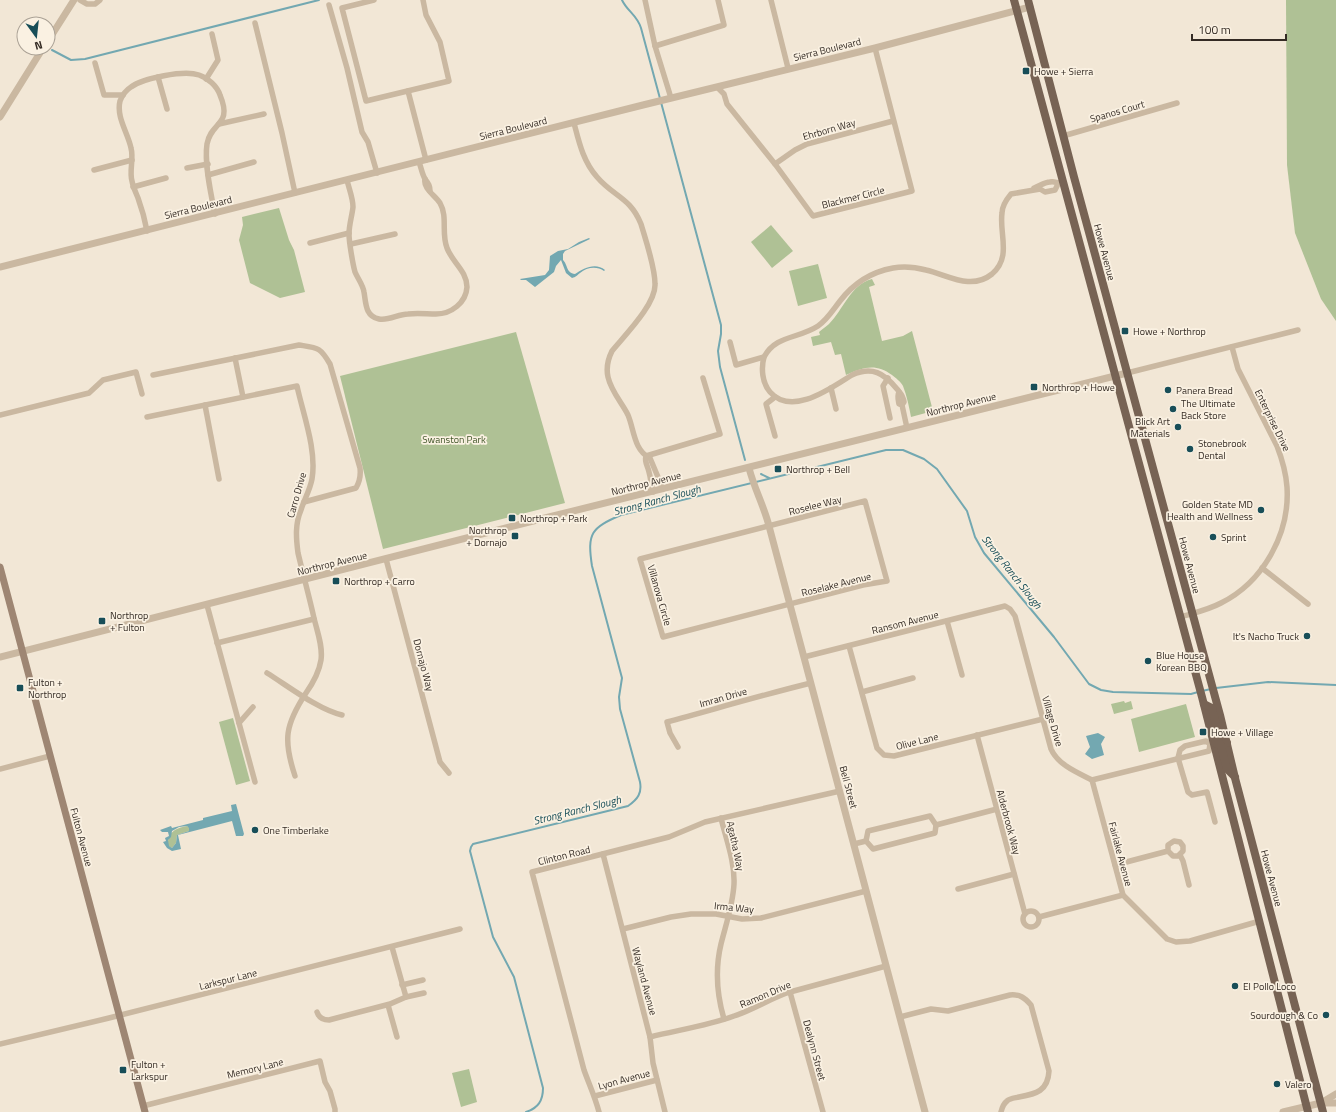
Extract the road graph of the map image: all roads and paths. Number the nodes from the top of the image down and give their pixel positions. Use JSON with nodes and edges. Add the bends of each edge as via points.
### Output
{"nodes":[{"id":1,"x":74,"y":0,"type":"edge"},
{"id":2,"x":80,"y":0,"type":"edge"},
{"id":3,"x":100,"y":0,"type":"edge"},
{"id":4,"x":374,"y":0,"type":"edge"},
{"id":5,"x":423,"y":0,"type":"edge"},
{"id":6,"x":644,"y":0,"type":"edge"},
{"id":7,"x":718,"y":0,"type":"edge"},
{"id":8,"x":771,"y":0,"type":"edge"},
{"id":9,"x":1014,"y":0,"type":"edge"},
{"id":10,"x":1029,"y":4,"type":"edge"},
{"id":11,"x":329,"y":5,"type":"dead end"},
{"id":12,"x":1017,"y":11,"type":"junction"},
{"id":13,"x":255,"y":23,"type":"dead end"},
{"id":14,"x":56,"y":28,"type":"edge"},
{"id":15,"x":212,"y":34,"type":"dead end"},
{"id":16,"x":656,"y":46,"type":"junction"},
{"id":17,"x":875,"y":48,"type":"junction"},
{"id":18,"x":38,"y":56,"type":"edge"},
{"id":19,"x":95,"y":63,"type":"dead end"},
{"id":20,"x":788,"y":68,"type":"junction"},
{"id":21,"x":158,"y":77,"type":"junction"},
{"id":22,"x":206,"y":79,"type":"junction"},
{"id":23,"x":1035,"y":79,"type":"junction"},
{"id":24,"x":717,"y":87,"type":"junction"},
{"id":25,"x":408,"y":91,"type":"junction"},
{"id":26,"x":123,"y":96,"type":"junction"},
{"id":27,"x":664,"y":99,"type":"junction"},
{"id":28,"x":1177,"y":103,"type":"dead end"},
{"id":29,"x":167,"y":109,"type":"dead end"},
{"id":30,"x":264,"y":114,"type":"dead end"},
{"id":31,"x":0,"y":117,"type":"edge"},
{"id":32,"x":893,"y":120,"type":"junction"},
{"id":33,"x":574,"y":123,"type":"junction"},
{"id":34,"x":219,"y":124,"type":"junction"},
{"id":35,"x":1063,"y":136,"type":"junction"},
{"id":36,"x":132,"y":160,"type":"junction"},
{"id":37,"x":426,"y":160,"type":"junction"},
{"id":38,"x":254,"y":162,"type":"dead end"},
{"id":39,"x":419,"y":162,"type":"junction"},
{"id":40,"x":208,"y":164,"type":"junction"},
{"id":41,"x":775,"y":164,"type":"junction"},
{"id":42,"x":187,"y":168,"type":"dead end"},
{"id":43,"x":94,"y":170,"type":"dead end"},
{"id":44,"x":377,"y":172,"type":"junction"},
{"id":45,"x":208,"y":175,"type":"junction"},
{"id":46,"x":166,"y":178,"type":"dead end"},
{"id":47,"x":347,"y":180,"type":"junction"},
{"id":48,"x":1060,"y":183,"type":"junction"},
{"id":49,"x":133,"y":187,"type":"junction"},
{"id":50,"x":1040,"y":188,"type":"junction"},
{"id":51,"x":295,"y":193,"type":"junction"},
{"id":52,"x":215,"y":214,"type":"junction"},
{"id":53,"x":1087,"y":226,"type":"junction"},
{"id":54,"x":147,"y":231,"type":"junction"},
{"id":55,"x":349,"y":233,"type":"junction"},
{"id":56,"x":395,"y":234,"type":"dead end"},
{"id":57,"x":310,"y":243,"type":"dead end"},
{"id":58,"x":351,"y":244,"type":"junction"},
{"id":59,"x":0,"y":267,"type":"edge"},
{"id":60,"x":1298,"y":330,"type":"dead end"},
{"id":61,"x":730,"y":342,"type":"dead end"},
{"id":62,"x":1232,"y":347,"type":"junction"},
{"id":63,"x":764,"y":357,"type":"junction"},
{"id":64,"x":235,"y":358,"type":"junction"},
{"id":65,"x":1127,"y":373,"type":"junction"},
{"id":66,"x":153,"y":375,"type":"dead end"},
{"id":67,"x":1116,"y":376,"type":"junction"},
{"id":68,"x":703,"y":378,"type":"dead end"},
{"id":69,"x":888,"y":378,"type":"junction"},
{"id":70,"x":830,"y":388,"type":"junction"},
{"id":71,"x":142,"y":394,"type":"dead end"},
{"id":72,"x":243,"y":397,"type":"junction"},
{"id":73,"x":774,"y":397,"type":"junction"},
{"id":74,"x":205,"y":405,"type":"junction"},
{"id":75,"x":836,"y":409,"type":"dead end"},
{"id":76,"x":0,"y":415,"type":"edge"},
{"id":77,"x":147,"y":417,"type":"dead end"},
{"id":78,"x":890,"y":418,"type":"dead end"},
{"id":79,"x":907,"y":428,"type":"junction"},
{"id":80,"x":775,"y":436,"type":"dead end"},
{"id":81,"x":646,"y":456,"type":"junction"},
{"id":82,"x":749,"y":468,"type":"junction"},
{"id":83,"x":652,"y":469,"type":"junction"},
{"id":84,"x":219,"y":479,"type":"dead end"},
{"id":85,"x":664,"y":489,"type":"junction"},
{"id":86,"x":653,"y":492,"type":"junction"},
{"id":87,"x":304,"y":502,"type":"junction"},
{"id":88,"x":769,"y":526,"type":"junction"},
{"id":89,"x":386,"y":559,"type":"junction"},
{"id":90,"x":0,"y":567,"type":"edge"},
{"id":91,"x":1262,"y":568,"type":"junction"},
{"id":92,"x":305,"y":580,"type":"junction"},
{"id":93,"x":887,"y":581,"type":"joint"},
{"id":94,"x":790,"y":604,"type":"junction"},
{"id":95,"x":1308,"y":604,"type":"dead end"},
{"id":96,"x":207,"y":605,"type":"junction"},
{"id":97,"x":1010,"y":609,"type":"joint"},
{"id":98,"x":1192,"y":614,"type":"junction"},
{"id":99,"x":1180,"y":616,"type":"junction"},
{"id":100,"x":314,"y":619,"type":"junction"},
{"id":101,"x":947,"y":621,"type":"junction"},
{"id":102,"x":217,"y":643,"type":"junction"},
{"id":103,"x":849,"y":646,"type":"junction"},
{"id":104,"x":23,"y":651,"type":"junction"},
{"id":105,"x":0,"y":657,"type":"edge"},
{"id":106,"x":804,"y":657,"type":"junction"},
{"id":107,"x":267,"y":673,"type":"dead end"},
{"id":108,"x":962,"y":675,"type":"dead end"},
{"id":109,"x":913,"y":678,"type":"dead end"},
{"id":110,"x":811,"y":683,"type":"junction"},
{"id":111,"x":862,"y":692,"type":"junction"},
{"id":112,"x":304,"y":696,"type":"junction"},
{"id":113,"x":1203,"y":700,"type":"junction"},
{"id":114,"x":253,"y":706,"type":"dead end"},
{"id":115,"x":342,"y":715,"type":"dead end"},
{"id":116,"x":1043,"y":719,"type":"junction"},
{"id":117,"x":239,"y":723,"type":"junction"},
{"id":118,"x":977,"y":735,"type":"junction"},
{"id":119,"x":1228,"y":743,"type":"junction"},
{"id":120,"x":1212,"y":744,"type":"junction"},
{"id":121,"x":678,"y":747,"type":"dead end"},
{"id":122,"x":50,"y":756,"type":"junction"},
{"id":123,"x":1178,"y":758,"type":"junction"},
{"id":124,"x":0,"y":769,"type":"edge"},
{"id":125,"x":449,"y":773,"type":"dead end"},
{"id":126,"x":295,"y":776,"type":"dead end"},
{"id":127,"x":1235,"y":778,"type":"junction"},
{"id":128,"x":1092,"y":780,"type":"junction"},
{"id":129,"x":255,"y":782,"type":"dead end"},
{"id":130,"x":840,"y":791,"type":"junction"},
{"id":131,"x":997,"y":810,"type":"junction"},
{"id":132,"x":721,"y":818,"type":"junction"},
{"id":133,"x":1215,"y":822,"type":"dead end"},
{"id":134,"x":936,"y":825,"type":"junction"},
{"id":135,"x":866,"y":841,"type":"junction"},
{"id":136,"x":854,"y":844,"type":"junction"},
{"id":137,"x":1168,"y":851,"type":"junction"},
{"id":138,"x":603,"y":854,"type":"junction"},
{"id":139,"x":1180,"y":855,"type":"junction"},
{"id":140,"x":1115,"y":865,"type":"junction"},
{"id":141,"x":1014,"y":874,"type":"junction"},
{"id":142,"x":1189,"y":885,"type":"dead end"},
{"id":143,"x":958,"y":889,"type":"dead end"},
{"id":144,"x":866,"y":891,"type":"junction"},
{"id":145,"x":1123,"y":894,"type":"junction"},
{"id":146,"x":1025,"y":914,"type":"junction"},
{"id":147,"x":728,"y":916,"type":"junction"},
{"id":148,"x":1039,"y":917,"type":"junction"},
{"id":149,"x":1260,"y":922,"type":"junction"},
{"id":150,"x":460,"y":929,"type":"dead end"},
{"id":151,"x":622,"y":929,"type":"junction"},
{"id":152,"x":392,"y":947,"type":"junction"},
{"id":153,"x":1283,"y":959,"type":"junction"},
{"id":154,"x":886,"y":966,"type":"junction"},
{"id":155,"x":423,"y":980,"type":"dead end"},
{"id":156,"x":402,"y":985,"type":"junction"},
{"id":157,"x":790,"y":992,"type":"junction"},
{"id":158,"x":424,"y":993,"type":"dead end"},
{"id":159,"x":406,"y":997,"type":"junction"},
{"id":160,"x":388,"y":1005,"type":"junction"},
{"id":161,"x":317,"y":1012,"type":"dead end"},
{"id":162,"x":120,"y":1015,"type":"junction"},
{"id":163,"x":900,"y":1017,"type":"junction"},
{"id":164,"x":724,"y":1019,"type":"junction"},
{"id":165,"x":397,"y":1037,"type":"dead end"},
{"id":166,"x":650,"y":1037,"type":"junction"},
{"id":167,"x":0,"y":1044,"type":"edge"},
{"id":168,"x":657,"y":1080,"type":"junction"},
{"id":169,"x":1336,"y":1094,"type":"edge"},
{"id":170,"x":595,"y":1096,"type":"junction"},
{"id":171,"x":1321,"y":1103,"type":"junction"},
{"id":172,"x":1336,"y":1103,"type":"edge"},
{"id":173,"x":144,"y":1109,"type":"edge"},
{"id":174,"x":1307,"y":1109,"type":"edge"},
{"id":175,"x":335,"y":1112,"type":"edge"},
{"id":176,"x":599,"y":1112,"type":"edge"},
{"id":177,"x":665,"y":1112,"type":"edge"},
{"id":178,"x":823,"y":1112,"type":"edge"},
{"id":179,"x":925,"y":1112,"type":"edge"},
{"id":180,"x":1001,"y":1112,"type":"edge"},
{"id":181,"x":1283,"y":1112,"type":"edge"},
{"id":182,"x":1324,"y":1112,"type":"edge"}],
"edges":[{"from":1,"to":14,"type":"street"},
{"from":2,"to":3,"type":"street","via":[[87,4],[95,4]]},
{"from":4,"to":25,"type":"street","via":[[342,8],[366,101]]},
{"from":5,"to":25,"type":"street","via":[[426,15],[440,42],[449,81]]},
{"from":6,"to":16,"type":"street"},
{"from":7,"to":16,"type":"street","via":[[724,25]]},
{"from":8,"to":20,"type":"street"},
{"from":9,"to":12,"type":"main road"},
{"from":10,"to":12,"type":"street","name":"Sierra Boulevard"},
{"from":10,"to":35,"type":"main road","name":"Howe Avenue"},
{"from":11,"to":44,"type":"street","via":[[362,132],[368,142]]},
{"from":12,"to":17,"type":"street","name":"Sierra Boulevard"},
{"from":12,"to":23,"type":"main road"},
{"from":13,"to":51,"type":"street"},
{"from":15,"to":22,"type":"street","via":[[218,60]]},
{"from":16,"to":27,"type":"street"},
{"from":17,"to":20,"type":"street","name":"Sierra Boulevard"},
{"from":17,"to":32,"type":"street","name":"Blackmer Circle"},
{"from":18,"to":31,"type":"street"},
{"from":19,"to":26,"type":"street","via":[[104,95]]},
{"from":20,"to":24,"type":"street","name":"Sierra Boulevard"},
{"from":21,"to":22,"type":"street","via":[[190,74]]},
{"from":21,"to":26,"type":"street","via":[[137,83]]},
{"from":21,"to":29,"type":"street"},
{"from":22,"to":34,"type":"street","via":[[217,89],[223,102],[224,114]]},
{"from":23,"to":35,"type":"main road","via":[[1045,88],[1056,127]]},
{"from":23,"to":48,"type":"main road"},
{"from":24,"to":27,"type":"street","name":"Sierra Boulevard"},
{"from":24,"to":41,"type":"street","name":"Blackmer Circle","via":[[724,94],[727,104]]},
{"from":25,"to":37,"type":"street"},
{"from":26,"to":36,"type":"street","via":[[120,101],[120,114],[131,146]]},
{"from":27,"to":33,"type":"street","name":"Sierra Boulevard"},
{"from":28,"to":35,"type":"street","name":"Spanos Court"},
{"from":30,"to":34,"type":"street"},
{"from":32,"to":41,"type":"street","name":"Ehrborn Way","via":[[807,144]]},
{"from":32,"to":41,"type":"street","name":"Blackmer Circle","via":[[912,191],[813,216]]},
{"from":33,"to":37,"type":"street","name":"Sierra Boulevard"},
{"from":33,"to":81,"type":"street","via":[[580,147],[591,169],[604,184],[627,202],[638,216],[655,276],[655,291],[650,303],[612,351],[607,371],[612,388],[629,417],[639,449]]},
{"from":34,"to":40,"type":"street","via":[[209,138]]},
{"from":35,"to":53,"type":"main road","name":"Howe Avenue"},
{"from":36,"to":43,"type":"street"},
{"from":36,"to":49,"type":"street"},
{"from":37,"to":39,"type":"street","name":"Sierra Boulevard"},
{"from":38,"to":45,"type":"street"},
{"from":39,"to":44,"type":"street","name":"Sierra Boulevard"},
{"from":39,"to":58,"type":"street","via":[[424,183],[443,209],[446,246],[466,278],[465,296],[461,302],[452,310],[440,314],[408,314],[385,320],[373,316],[366,308],[364,291],[355,271]]},
{"from":40,"to":42,"type":"street"},
{"from":40,"to":45,"type":"street"},
{"from":44,"to":47,"type":"street","name":"Sierra Boulevard"},
{"from":45,"to":52,"type":"street"},
{"from":46,"to":49,"type":"street"},
{"from":47,"to":51,"type":"street","name":"Sierra Boulevard"},
{"from":47,"to":55,"type":"street","via":[[353,208]]},
{"from":48,"to":50,"type":"street","via":[[1052,181],[1044,183]]},
{"from":48,"to":50,"type":"street","via":[[1054,190],[1046,192]]},
{"from":48,"to":53,"type":"main road","via":[[1068,182],[1071,186],[1081,219]]},
{"from":48,"to":67,"type":"main road"},
{"from":49,"to":54,"type":"street"},
{"from":50,"to":63,"type":"street","via":[[1011,194],[1003,207],[1003,256],[993,273],[987,277],[979,281],[965,282],[914,267],[883,270],[872,274],[852,288],[822,323],[778,342],[768,349]]},
{"from":51,"to":52,"type":"street","name":"Sierra Boulevard"},
{"from":52,"to":54,"type":"street","name":"Sierra Boulevard"},
{"from":53,"to":65,"type":"main road","name":"Howe Avenue"},
{"from":54,"to":59,"type":"street","name":"Sierra Boulevard"},
{"from":55,"to":57,"type":"street"},
{"from":55,"to":58,"type":"street"},
{"from":56,"to":58,"type":"street"},
{"from":60,"to":62,"type":"street","name":"Northrop Avenue"},
{"from":61,"to":63,"type":"street","via":[[736,366]]},
{"from":62,"to":65,"type":"street","name":"Northrop Avenue"},
{"from":62,"to":91,"type":"street","name":"Enterprise Drive","via":[[1238,369],[1277,446],[1286,481],[1284,521],[1275,546]]},
{"from":63,"to":73,"type":"street","via":[[763,379]]},
{"from":64,"to":66,"type":"street"},
{"from":64,"to":72,"type":"street"},
{"from":64,"to":87,"type":"street","via":[[299,345],[313,347],[322,352],[330,364],[360,468],[360,482],[356,488]]},
{"from":65,"to":67,"type":"street","name":"Northrop Avenue"},
{"from":65,"to":98,"type":"main road","name":"Howe Avenue"},
{"from":67,"to":79,"type":"street","name":"Northrop Avenue"},
{"from":67,"to":99,"type":"main road"},
{"from":68,"to":81,"type":"street","via":[[720,434]]},
{"from":69,"to":70,"type":"street","via":[[876,372],[865,371],[852,374]]},
{"from":69,"to":78,"type":"street","via":[[883,386]]},
{"from":69,"to":79,"type":"street","via":[[904,399],[902,404]]},
{"from":70,"to":73,"type":"street","via":[[816,397],[796,401],[784,401]]},
{"from":70,"to":75,"type":"street"},
{"from":71,"to":76,"type":"street","via":[[136,372],[103,380],[89,393]]},
{"from":72,"to":74,"type":"street","name":"Carro Drive"},
{"from":72,"to":87,"type":"street","name":"Carro Drive","via":[[297,386],[313,458],[312,479]]},
{"from":73,"to":80,"type":"street","via":[[766,404]]},
{"from":74,"to":77,"type":"street","name":"Carro Drive"},
{"from":74,"to":84,"type":"street"},
{"from":79,"to":82,"type":"street","name":"Northrop Avenue"},
{"from":81,"to":83,"type":"street","via":[[650,458]]},
{"from":82,"to":85,"type":"street","name":"Northrop Avenue"},
{"from":82,"to":88,"type":"street","name":"Bell Street"},
{"from":83,"to":85,"type":"street"},
{"from":83,"to":86,"type":"street","via":[[650,480]]},
{"from":85,"to":86,"type":"street","name":"Northrop Avenue"},
{"from":86,"to":89,"type":"street","name":"Northrop Avenue"},
{"from":87,"to":92,"type":"street","name":"Carro Drive","via":[[296,531]]},
{"from":88,"to":93,"type":"street","name":"Roselee Way","via":[[866,501]]},
{"from":88,"to":94,"type":"street","name":"Bell Street"},
{"from":88,"to":94,"type":"street","name":"Villanova Circle","via":[[640,559],[662,637]]},
{"from":89,"to":92,"type":"street","name":"Northrop Avenue"},
{"from":89,"to":125,"type":"street","name":"Dornajo Way","via":[[440,762]]},
{"from":90,"to":104,"type":"main road","name":"Fulton Avenue"},
{"from":91,"to":95,"type":"street"},
{"from":91,"to":98,"type":"street","name":"Enterprise Drive","via":[[1233,596]]},
{"from":92,"to":96,"type":"street","name":"Northrop Avenue"},
{"from":92,"to":100,"type":"street","name":"Carro Drive"},
{"from":93,"to":94,"type":"street","name":"Roselake Avenue"},
{"from":94,"to":106,"type":"street","name":"Bell Street"},
{"from":96,"to":102,"type":"street"},
{"from":96,"to":104,"type":"street","name":"Northrop Avenue"},
{"from":97,"to":101,"type":"street","name":"Ransom Avenue","via":[[1001,606]]},
{"from":97,"to":116,"type":"street","name":"Village Drive","via":[[1016,619]]},
{"from":98,"to":99,"type":"street","name":"Enterprise Drive"},
{"from":98,"to":119,"type":"main road","name":"Howe Avenue"},
{"from":99,"to":113,"type":"main road"},
{"from":100,"to":102,"type":"street"},
{"from":100,"to":112,"type":"street","name":"Carro Drive","via":[[321,646],[321,659],[316,677]]},
{"from":101,"to":103,"type":"street","name":"Ransom Avenue"},
{"from":101,"to":108,"type":"street"},
{"from":102,"to":117,"type":"street"},
{"from":103,"to":106,"type":"street","name":"Ransom Avenue"},
{"from":103,"to":111,"type":"street","name":"Olive Lane"},
{"from":104,"to":105,"type":"street","name":"Northrop Avenue"},
{"from":104,"to":122,"type":"main road","name":"Fulton Avenue"},
{"from":106,"to":110,"type":"street","name":"Bell Street"},
{"from":107,"to":112,"type":"street"},
{"from":109,"to":111,"type":"street"},
{"from":110,"to":121,"type":"street","name":"Imran Drive","via":[[667,722]]},
{"from":110,"to":130,"type":"street","name":"Bell Street"},
{"from":111,"to":118,"type":"street","name":"Olive Lane","via":[[877,748],[884,755],[894,756]]},
{"from":112,"to":115,"type":"street","via":[[326,710]]},
{"from":112,"to":126,"type":"street","name":"Carro Drive","via":[[292,717],[287,740],[289,759]]},
{"from":113,"to":119,"type":"main road","via":[[1212,708],[1219,737],[1224,743]]},
{"from":113,"to":120,"type":"main road"},
{"from":114,"to":117,"type":"street"},
{"from":116,"to":118,"type":"street","name":"Olive Lane"},
{"from":116,"to":128,"type":"street","name":"Village Drive","via":[[1056,758]]},
{"from":117,"to":129,"type":"street"},
{"from":118,"to":131,"type":"street","name":"Alderbrook Way"},
{"from":119,"to":127,"type":"main road","name":"Howe Avenue"},
{"from":120,"to":123,"type":"street","via":[[1209,751]]},
{"from":120,"to":123,"type":"street","via":[[1206,740],[1185,746],[1180,750]]},
{"from":120,"to":127,"type":"main road","via":[[1220,744],[1227,769]]},
{"from":120,"to":149,"type":"main road"},
{"from":122,"to":124,"type":"street"},
{"from":122,"to":162,"type":"main road","name":"Fulton Avenue"},
{"from":123,"to":128,"type":"street"},
{"from":123,"to":133,"type":"street","via":[[1188,792],[1192,795],[1207,792]]},
{"from":127,"to":153,"type":"main road","name":"Howe Avenue"},
{"from":128,"to":140,"type":"street","name":"Fairlake Avenue"},
{"from":130,"to":132,"type":"street","name":"Clinton Road"},
{"from":130,"to":136,"type":"street","name":"Bell Street"},
{"from":131,"to":134,"type":"street"},
{"from":131,"to":141,"type":"street","name":"Alderbrook Way"},
{"from":132,"to":138,"type":"street","name":"Clinton Road","via":[[704,822],[669,837]]},
{"from":132,"to":147,"type":"street","name":"Agatha Way","via":[[734,873],[734,893]]},
{"from":134,"to":135,"type":"street","via":[[935,833],[873,849]]},
{"from":134,"to":135,"type":"street","via":[[930,816],[868,831]]},
{"from":135,"to":136,"type":"street"},
{"from":136,"to":144,"type":"street","name":"Bell Street"},
{"from":137,"to":139,"type":"street","via":[[1173,856]]},
{"from":137,"to":139,"type":"street","via":[[1170,843],[1178,841],[1183,847]]},
{"from":137,"to":140,"type":"street"},
{"from":138,"to":151,"type":"street","name":"Wayland Avenue"},
{"from":138,"to":170,"type":"street","name":"Clinton Road","via":[[532,872],[584,1070]]},
{"from":139,"to":142,"type":"street"},
{"from":140,"to":145,"type":"street","name":"Fairlake Avenue"},
{"from":141,"to":143,"type":"street"},
{"from":141,"to":146,"type":"street","name":"Alderbrook Way"},
{"from":144,"to":147,"type":"street","name":"Irma Way","via":[[762,918],[742,919]]},
{"from":144,"to":154,"type":"street","name":"Bell Street"},
{"from":145,"to":148,"type":"street","name":"Alderbrook Way"},
{"from":145,"to":149,"type":"street","name":"Fairlake Avenue","via":[[1167,939],[1176,942],[1190,941]]},
{"from":146,"to":148,"type":"street","name":"Alderbrook Way","via":[[1034,911]]},
{"from":146,"to":148,"type":"street","name":"Alderbrook Way","via":[[1023,921],[1029,926],[1036,924]]},
{"from":147,"to":151,"type":"street","name":"Irma Way","via":[[691,914]]},
{"from":147,"to":164,"type":"street","name":"Agatha Way","via":[[720,945],[717,973]]},
{"from":149,"to":153,"type":"main road","via":[[1268,927],[1278,956]]},
{"from":149,"to":174,"type":"main road"},
{"from":150,"to":152,"type":"street","name":"Larkspur Lane"},
{"from":151,"to":166,"type":"street","name":"Wayland Avenue"},
{"from":152,"to":156,"type":"street"},
{"from":152,"to":162,"type":"street","name":"Larkspur Lane"},
{"from":153,"to":171,"type":"main road","name":"Howe Avenue"},
{"from":154,"to":157,"type":"street","name":"Ramon Drive"},
{"from":154,"to":163,"type":"street","name":"Bell Street"},
{"from":155,"to":156,"type":"street"},
{"from":156,"to":159,"type":"street"},
{"from":157,"to":164,"type":"street","name":"Ramon Drive"},
{"from":157,"to":178,"type":"street","name":"Dealynn Street"},
{"from":158,"to":159,"type":"street"},
{"from":159,"to":160,"type":"street"},
{"from":160,"to":161,"type":"street","via":[[326,1020],[320,1018]]},
{"from":160,"to":165,"type":"street"},
{"from":162,"to":167,"type":"street","name":"Larkspur Lane"},
{"from":162,"to":173,"type":"main road","name":"Fulton Avenue"},
{"from":163,"to":179,"type":"street","name":"Bell Street"},
{"from":163,"to":180,"type":"street","via":[[931,1009],[948,1011],[1010,995],[1018,995],[1027,1000],[1047,1063],[1049,1078],[1034,1094],[1006,1101]]},
{"from":164,"to":166,"type":"street","name":"Ramon Drive"},
{"from":166,"to":168,"type":"street","name":"Wayland Avenue"},
{"from":168,"to":170,"type":"street","name":"Lyon Avenue"},
{"from":168,"to":177,"type":"street","name":"Wayland Avenue"},
{"from":169,"to":171,"type":"street"},
{"from":170,"to":176,"type":"street","name":"Clinton Road"},
{"from":171,"to":172,"type":"street"},
{"from":171,"to":174,"type":"street"},
{"from":171,"to":182,"type":"main road","name":"Howe Avenue"},
{"from":173,"to":175,"type":"street","name":"Memory Lane","via":[[320,1061]]},
{"from":174,"to":181,"type":"street"}]}
